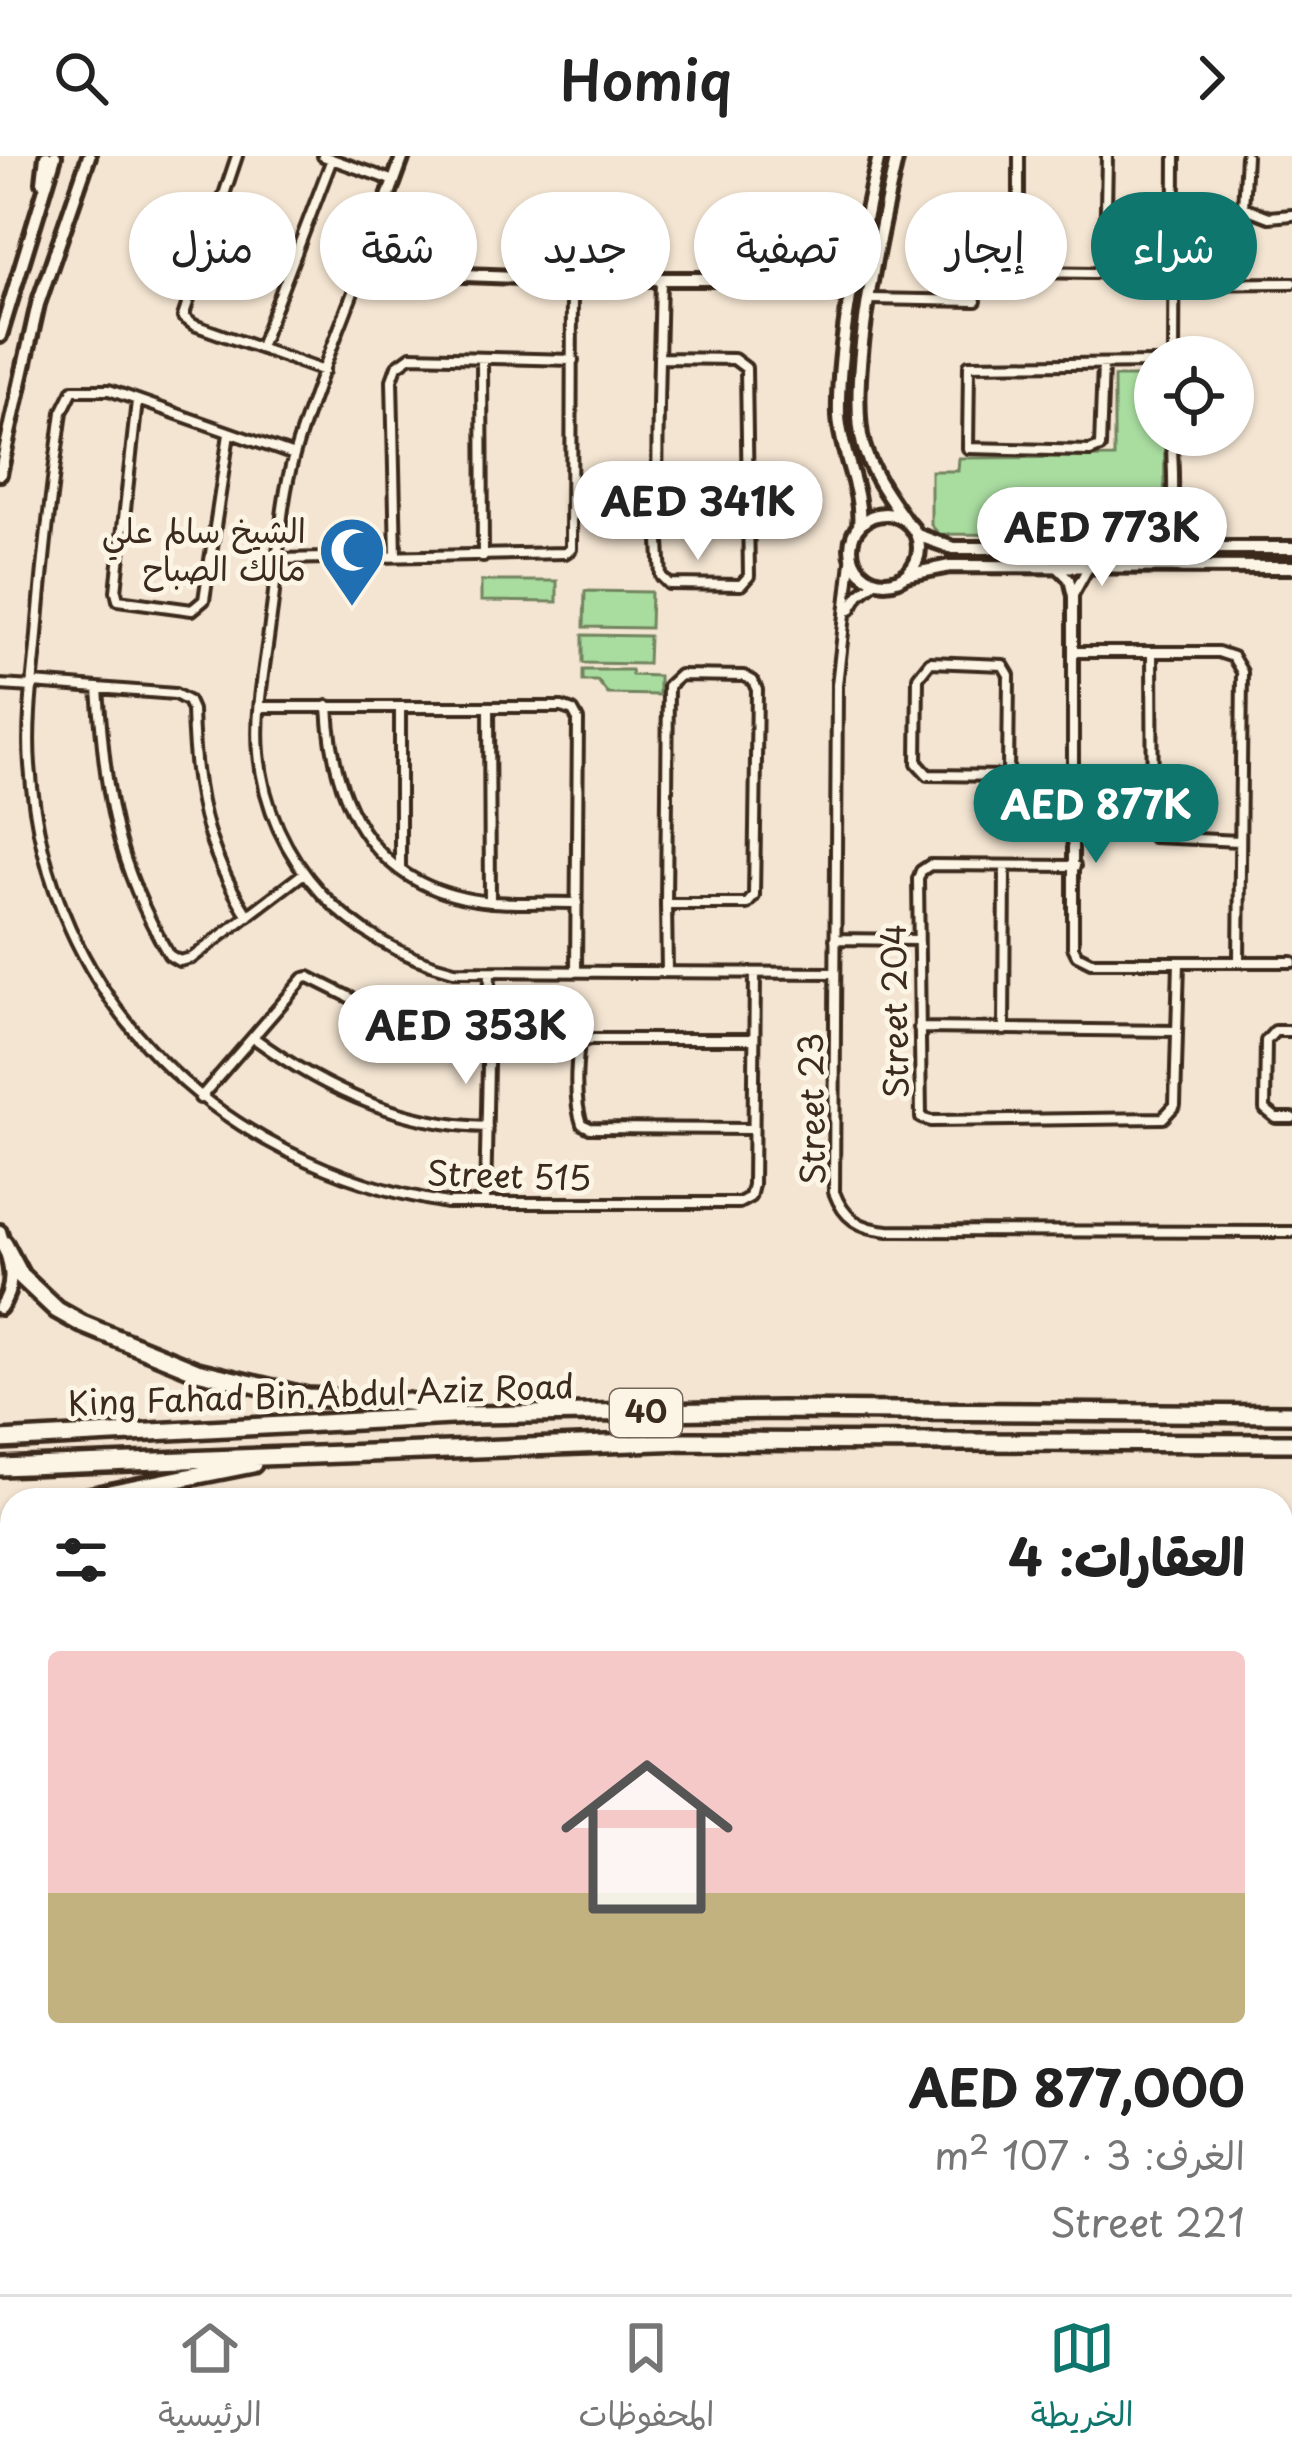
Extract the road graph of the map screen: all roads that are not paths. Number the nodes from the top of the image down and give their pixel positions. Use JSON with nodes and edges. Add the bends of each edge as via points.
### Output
{"nodes":[{"id":1,"x":51,"y":156,"type":"edge"},
{"id":2,"x":89,"y":156,"type":"edge"},
{"id":3,"x":237,"y":156,"type":"edge"},
{"id":4,"x":403,"y":156,"type":"edge"},
{"id":5,"x":879,"y":156,"type":"edge"},
{"id":6,"x":897,"y":156,"type":"edge"},
{"id":7,"x":1019,"y":156,"type":"edge"},
{"id":8,"x":1106,"y":156,"type":"edge"},
{"id":9,"x":1174,"y":156,"type":"edge"},
{"id":10,"x":1246,"y":156,"type":"edge"},
{"id":11,"x":328,"y":158,"type":"edge"},
{"id":12,"x":394,"y":181,"type":"junction"},
{"id":13,"x":390,"y":192,"type":"edge"},
{"id":14,"x":872,"y":192,"type":"edge"},
{"id":15,"x":1174,"y":192,"type":"edge"},
{"id":16,"x":1292,"y":215,"type":"edge"},
{"id":17,"x":881,"y":241,"type":"edge"},
{"id":18,"x":1257,"y":283,"type":"edge"},
{"id":19,"x":1292,"y":283,"type":"edge"},
{"id":20,"x":881,"y":299,"type":"edge"},
{"id":21,"x":350,"y":300,"type":"edge"},
{"id":22,"x":572,"y":300,"type":"edge"},
{"id":23,"x":661,"y":300,"type":"edge"},
{"id":24,"x":848,"y":300,"type":"edge"},
{"id":25,"x":852,"y":300,"type":"edge"},
{"id":26,"x":870,"y":300,"type":"edge"},
{"id":27,"x":1174,"y":300,"type":"edge"},
{"id":28,"x":976,"y":301,"type":"dead end"},
{"id":29,"x":851,"y":304,"type":"junction"},
{"id":30,"x":0,"y":336,"type":"edge"},
{"id":31,"x":1174,"y":336,"type":"edge"},
{"id":32,"x":260,"y":346,"type":"junction"},
{"id":33,"x":660,"y":358,"type":"junction"},
{"id":34,"x":482,"y":360,"type":"junction"},
{"id":35,"x":573,"y":360,"type":"junction"},
{"id":36,"x":1134,"y":363,"type":"edge"},
{"id":37,"x":1103,"y":364,"type":"junction"},
{"id":38,"x":324,"y":371,"type":"junction"},
{"id":39,"x":137,"y":401,"type":"junction"},
{"id":40,"x":229,"y":434,"type":"junction"},
{"id":41,"x":294,"y":455,"type":"junction"},
{"id":42,"x":1172,"y":456,"type":"edge"},
{"id":43,"x":0,"y":474,"type":"edge"},
{"id":44,"x":904,"y":519,"type":"junction"},
{"id":45,"x":1170,"y":521,"type":"junction"},
{"id":46,"x":859,"y":526,"type":"junction"},
{"id":47,"x":917,"y":536,"type":"junction"},
{"id":48,"x":1152,"y":548,"type":"junction"},
{"id":49,"x":1188,"y":548,"type":"junction"},
{"id":50,"x":1258,"y":548,"type":"junction"},
{"id":51,"x":1292,"y":548,"type":"edge"},
{"id":52,"x":852,"y":554,"type":"junction"},
{"id":53,"x":396,"y":556,"type":"junction"},
{"id":54,"x":483,"y":557,"type":"junction"},
{"id":55,"x":279,"y":559,"type":"junction"},
{"id":56,"x":1056,"y":566,"type":"junction"},
{"id":57,"x":1090,"y":566,"type":"junction"},
{"id":58,"x":1258,"y":567,"type":"junction"},
{"id":59,"x":1292,"y":568,"type":"edge"},
{"id":60,"x":906,"y":575,"type":"junction"},
{"id":61,"x":876,"y":581,"type":"junction"},
{"id":62,"x":1073,"y":596,"type":"junction"},
{"id":63,"x":845,"y":622,"type":"junction"},
{"id":64,"x":1074,"y":652,"type":"junction"},
{"id":65,"x":1152,"y":654,"type":"junction"},
{"id":66,"x":0,"y":685,"type":"edge"},
{"id":67,"x":33,"y":685,"type":"junction"},
{"id":68,"x":98,"y":689,"type":"junction"},
{"id":69,"x":328,"y":706,"type":"junction"},
{"id":70,"x":489,"y":706,"type":"junction"},
{"id":71,"x":260,"y":707,"type":"junction"},
{"id":72,"x":400,"y":707,"type":"junction"},
{"id":73,"x":1008,"y":776,"type":"junction"},
{"id":74,"x":1076,"y":779,"type":"junction"},
{"id":75,"x":1240,"y":842,"type":"junction"},
{"id":76,"x":1005,"y":866,"type":"junction"},
{"id":77,"x":1075,"y":866,"type":"junction"},
{"id":78,"x":400,"y":871,"type":"junction"},
{"id":79,"x":304,"y":873,"type":"junction"},
{"id":80,"x":490,"y":902,"type":"junction"},
{"id":81,"x":577,"y":902,"type":"junction"},
{"id":82,"x":666,"y":904,"type":"junction"},
{"id":83,"x":248,"y":916,"type":"junction"},
{"id":84,"x":835,"y":939,"type":"junction"},
{"id":85,"x":917,"y":940,"type":"junction"},
{"id":86,"x":1179,"y":962,"type":"junction"},
{"id":87,"x":1239,"y":962,"type":"junction"},
{"id":88,"x":1292,"y":962,"type":"edge"},
{"id":89,"x":576,"y":970,"type":"junction"},
{"id":90,"x":490,"y":972,"type":"junction"},
{"id":91,"x":667,"y":972,"type":"junction"},
{"id":92,"x":835,"y":973,"type":"junction"},
{"id":93,"x":754,"y":974,"type":"junction"},
{"id":94,"x":919,"y":1028,"type":"junction"},
{"id":95,"x":1004,"y":1030,"type":"junction"},
{"id":96,"x":1177,"y":1030,"type":"junction"},
{"id":97,"x":1292,"y":1031,"type":"edge"},
{"id":98,"x":488,"y":1035,"type":"junction"},
{"id":99,"x":254,"y":1038,"type":"junction"},
{"id":100,"x":754,"y":1040,"type":"junction"},
{"id":101,"x":200,"y":1098,"type":"junction"},
{"id":102,"x":1292,"y":1118,"type":"edge"},
{"id":103,"x":488,"y":1127,"type":"junction"},
{"id":104,"x":752,"y":1129,"type":"junction"},
{"id":105,"x":485,"y":1202,"type":"junction"},
{"id":106,"x":1292,"y":1232,"type":"edge"},
{"id":107,"x":2,"y":1238,"type":"edge"},
{"id":108,"x":0,"y":1308,"type":"edge"},
{"id":109,"x":1292,"y":1414,"type":"edge"},
{"id":110,"x":470,"y":1415,"type":"junction"},
{"id":111,"x":0,"y":1440,"type":"edge"},
{"id":112,"x":1292,"y":1443,"type":"edge"},
{"id":113,"x":304,"y":1454,"type":"junction"},
{"id":114,"x":0,"y":1467,"type":"edge"},
{"id":115,"x":134,"y":1488,"type":"edge"}],
"edges":[{"from":1,"to":30,"type":"street"},
{"from":2,"to":43,"type":"street","via":[[38,304]]},
{"from":3,"to":32,"type":"street","via":[[183,316]]},
{"from":4,"to":12,"type":"street"},
{"from":5,"to":14,"type":"street"},
{"from":6,"to":17,"type":"street"},
{"from":7,"to":8,"type":"street","via":[[1019,262],[1030,272],[1102,270]]},
{"from":9,"to":15,"type":"street"},
{"from":10,"to":16,"type":"street","via":[[1243,207]]},
{"from":11,"to":12,"type":"street"},
{"from":11,"to":32,"type":"street"},
{"from":12,"to":13,"type":"street"},
{"from":18,"to":19,"type":"street"},
{"from":20,"to":28,"type":"street"},
{"from":21,"to":38,"type":"street"},
{"from":22,"to":35,"type":"street"},
{"from":23,"to":33,"type":"street"},
{"from":24,"to":29,"type":"street"},
{"from":25,"to":29,"type":"street"},
{"from":26,"to":44,"type":"street","via":[[862,438]]},
{"from":27,"to":31,"type":"street"},
{"from":29,"to":46,"type":"street","via":[[839,416]]},
{"from":32,"to":38,"type":"street"},
{"from":33,"to":33,"type":"street","via":[[734,359],[746,368],[748,575],[741,585],[663,580]]},
{"from":34,"to":35,"type":"street"},
{"from":34,"to":53,"type":"street","via":[[410,356],[397,366]]},
{"from":34,"to":54,"type":"street"},
{"from":35,"to":54,"type":"street","via":[[571,549]]},
{"from":36,"to":37,"type":"street"},
{"from":37,"to":37,"type":"street","via":[[969,365],[968,448],[1100,447]]},
{"from":38,"to":41,"type":"street"},
{"from":39,"to":40,"type":"street","name":"Street 515"},
{"from":39,"to":40,"type":"street","via":[[118,600],[192,610],[203,600]]},
{"from":39,"to":67,"type":"street","name":"Street 515","via":[[83,387],[64,404]]},
{"from":40,"to":41,"type":"street","name":"Street 515"},
{"from":41,"to":55,"type":"street"},
{"from":42,"to":45,"type":"street"},
{"from":44,"to":46,"type":"street","via":[[885,514]]},
{"from":44,"to":47,"type":"street"},
{"from":45,"to":48,"type":"street"},
{"from":45,"to":49,"type":"street"},
{"from":46,"to":52,"type":"street"},
{"from":47,"to":48,"type":"street","via":[[953,548]]},
{"from":47,"to":60,"type":"street","via":[[918,557]]},
{"from":48,"to":49,"type":"street"},
{"from":49,"to":50,"type":"street"},
{"from":50,"to":51,"type":"street"},
{"from":50,"to":58,"type":"street"},
{"from":52,"to":61,"type":"street"},
{"from":52,"to":63,"type":"street","name":"Street 23"},
{"from":53,"to":54,"type":"street"},
{"from":53,"to":55,"type":"street"},
{"from":55,"to":71,"type":"street"},
{"from":56,"to":57,"type":"street"},
{"from":56,"to":60,"type":"street","via":[[950,566]]},
{"from":56,"to":62,"type":"street"},
{"from":57,"to":58,"type":"street"},
{"from":57,"to":62,"type":"street"},
{"from":58,"to":59,"type":"street"},
{"from":60,"to":61,"type":"street"},
{"from":61,"to":63,"type":"street","name":"Street 23"},
{"from":62,"to":64,"type":"street"},
{"from":63,"to":84,"type":"street","name":"Street 23","via":[[837,685]]},
{"from":64,"to":65,"type":"street"},
{"from":64,"to":74,"type":"street"},
{"from":65,"to":75,"type":"street","via":[[1218,652],[1242,671]]},
{"from":65,"to":75,"type":"street","via":[[1153,837]]},
{"from":66,"to":67,"type":"street"},
{"from":67,"to":68,"type":"street"},
{"from":67,"to":101,"type":"street","name":"Street 515","via":[[37,822],[66,916],[131,1028]]},
{"from":68,"to":83,"type":"street","via":[[188,701],[198,802]]},
{"from":68,"to":83,"type":"street","via":[[112,819],[127,873],[169,955],[192,958]]},
{"from":69,"to":71,"type":"street"},
{"from":69,"to":72,"type":"street"},
{"from":69,"to":78,"type":"street","via":[[344,799]]},
{"from":70,"to":72,"type":"street"},
{"from":70,"to":80,"type":"street"},
{"from":70,"to":81,"type":"street","via":[[562,706],[578,720]]},
{"from":71,"to":79,"type":"street","via":[[265,790]]},
{"from":72,"to":78,"type":"street"},
{"from":73,"to":73,"type":"street","via":[[1003,665],[930,662],[918,677],[922,771]]},
{"from":73,"to":74,"type":"street"},
{"from":74,"to":77,"type":"street"},
{"from":75,"to":87,"type":"street"},
{"from":76,"to":77,"type":"street","name":"Street 204"},
{"from":76,"to":85,"type":"street","name":"Street 204","via":[[921,871]]},
{"from":76,"to":95,"type":"street"},
{"from":77,"to":86,"type":"street","via":[[1073,947],[1082,960]]},
{"from":78,"to":80,"type":"street"},
{"from":79,"to":83,"type":"street"},
{"from":79,"to":90,"type":"street","via":[[370,938],[427,964]]},
{"from":80,"to":81,"type":"street"},
{"from":81,"to":89,"type":"street"},
{"from":82,"to":82,"type":"street","via":[[747,904],[754,896],[757,690],[744,676],[680,675],[668,686]]},
{"from":82,"to":91,"type":"street"},
{"from":84,"to":85,"type":"street"},
{"from":84,"to":92,"type":"street","name":"Street 23"},
{"from":85,"to":94,"type":"street","name":"Street 204"},
{"from":86,"to":87,"type":"street"},
{"from":86,"to":96,"type":"street","name":"Street 204"},
{"from":87,"to":88,"type":"street"},
{"from":89,"to":90,"type":"street"},
{"from":89,"to":91,"type":"street"},
{"from":90,"to":98,"type":"street"},
{"from":91,"to":93,"type":"street"},
{"from":92,"to":93,"type":"street"},
{"from":92,"to":106,"type":"street","name":"Street 23","via":[[834,1192],[842,1213],[862,1226]]},
{"from":93,"to":100,"type":"street","name":"Street 515"},
{"from":94,"to":95,"type":"street"},
{"from":94,"to":96,"type":"street","name":"Street 204","via":[[918,1110],[931,1121],[1163,1118],[1175,1105]]},
{"from":95,"to":96,"type":"street"},
{"from":97,"to":102,"type":"street","via":[[1265,1041],[1265,1108]]},
{"from":98,"to":99,"type":"street","via":[[395,1020],[309,976]]},
{"from":98,"to":103,"type":"street"},
{"from":99,"to":101,"type":"street"},
{"from":99,"to":103,"type":"street","via":[[335,1090],[429,1121]]},
{"from":100,"to":104,"type":"street","name":"Street 515"},
{"from":100,"to":104,"type":"street","via":[[589,1039],[578,1055],[578,1114],[590,1128]]},
{"from":101,"to":105,"type":"street","name":"Street 515","via":[[337,1177],[407,1197]]},
{"from":103,"to":105,"type":"street"},
{"from":104,"to":105,"type":"street","name":"Street 515","via":[[753,1185],[739,1203]]},
{"from":107,"to":108,"type":"street","via":[[11,1284]]},
{"from":107,"to":110,"type":"highway","via":[[30,1286],[57,1310],[197,1371],[307,1397],[407,1402]]},
{"from":109,"to":110,"type":"highway","name":"King Fahad Bin Abdul Aziz Road","number":"40"},
{"from":110,"to":111,"type":"highway","name":"King Fahad Bin Abdul Aziz Road","number":"40"},
{"from":112,"to":113,"type":"highway","name":"King Fahad Bin Abdul Aziz Road","number":"40","via":[[685,1441]]},
{"from":113,"to":114,"type":"highway","name":"King Fahad Bin Abdul Aziz Road","number":"40"},
{"from":113,"to":115,"type":"highway"}]}
